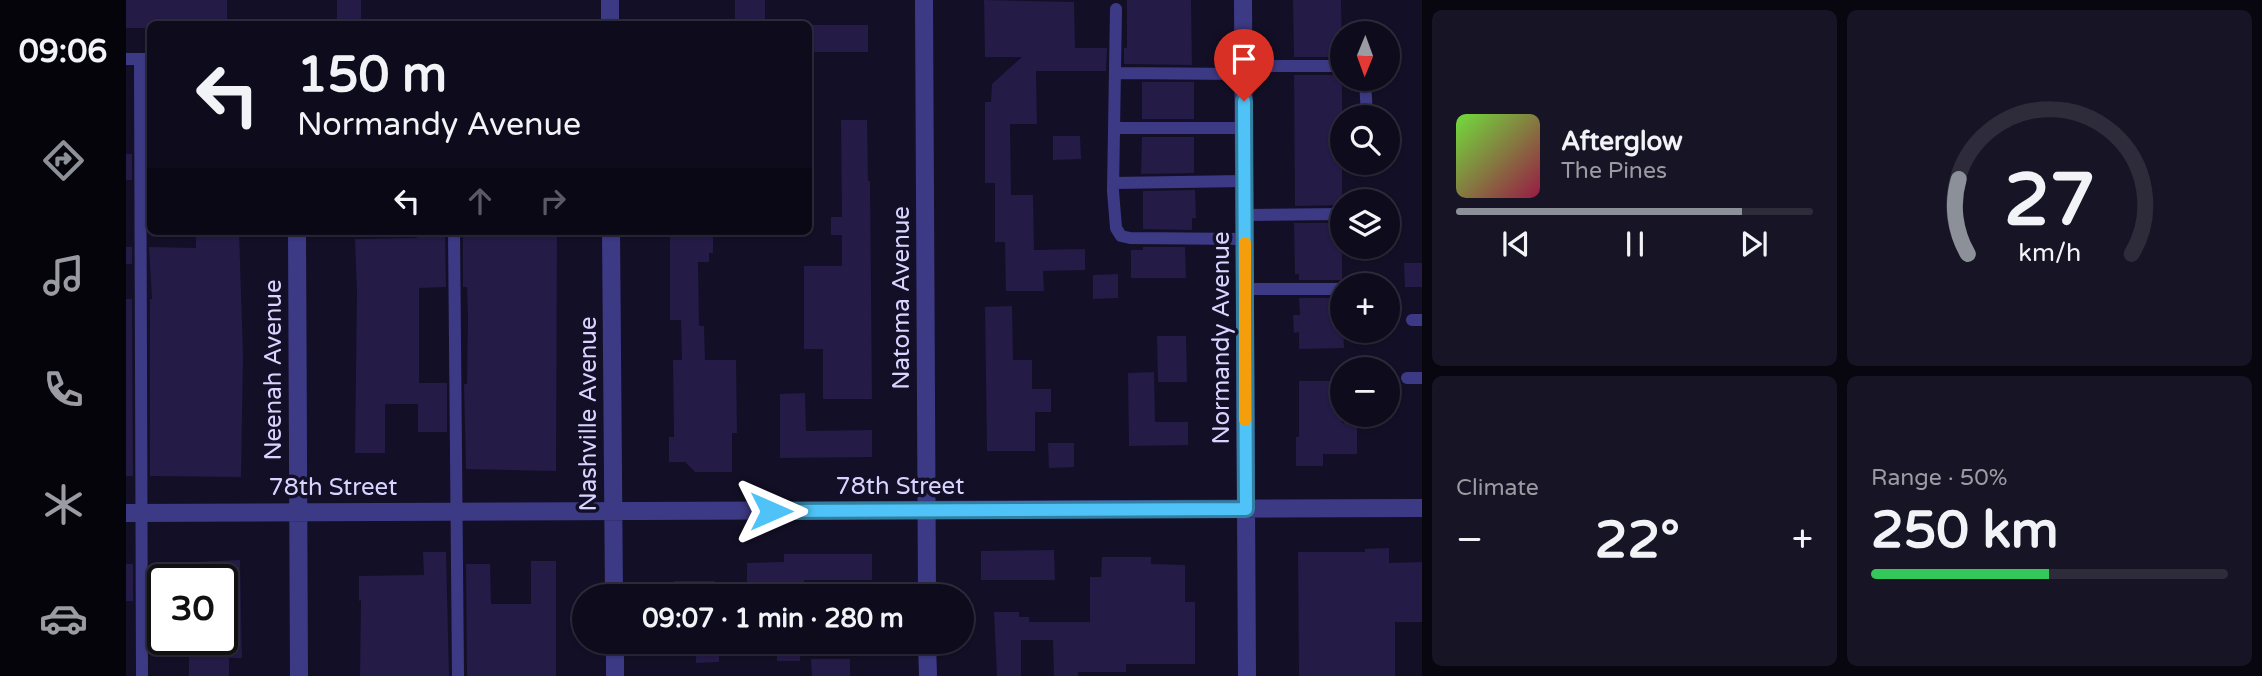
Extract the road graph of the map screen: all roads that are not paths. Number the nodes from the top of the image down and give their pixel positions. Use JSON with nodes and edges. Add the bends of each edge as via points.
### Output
{"nodes":[{"id":1,"x":610,"y":0,"type":"edge"},
{"id":2,"x":924,"y":0,"type":"edge"},
{"id":3,"x":1243,"y":0,"type":"edge"},
{"id":4,"x":1116,"y":9,"type":"dead end"},
{"id":5,"x":610,"y":21,"type":"edge"},
{"id":6,"x":126,"y":59,"type":"edge"},
{"id":7,"x":145,"y":59,"type":"edge"},
{"id":8,"x":1330,"y":66,"type":"edge"},
{"id":9,"x":1244,"y":70,"type":"junction"},
{"id":10,"x":1115,"y":73,"type":"junction"},
{"id":11,"x":1114,"y":128,"type":"junction"},
{"id":12,"x":1244,"y":128,"type":"junction"},
{"id":13,"x":1244,"y":181,"type":"junction"},
{"id":14,"x":1113,"y":183,"type":"junction"},
{"id":15,"x":1330,"y":214,"type":"edge"},
{"id":16,"x":1244,"y":215,"type":"junction"},
{"id":17,"x":297,"y":235,"type":"edge"},
{"id":18,"x":454,"y":235,"type":"edge"},
{"id":19,"x":611,"y":235,"type":"edge"},
{"id":20,"x":1245,"y":239,"type":"junction"},
{"id":21,"x":1244,"y":289,"type":"junction"},
{"id":22,"x":1330,"y":289,"type":"edge"},
{"id":23,"x":1407,"y":378,"type":"dead end"},
{"id":24,"x":1422,"y":378,"type":"edge"},
{"id":25,"x":1422,"y":508,"type":"edge"},
{"id":26,"x":1246,"y":509,"type":"junction"},
{"id":27,"x":457,"y":510,"type":"junction"},
{"id":28,"x":927,"y":510,"type":"junction"},
{"id":29,"x":298,"y":511,"type":"junction"},
{"id":30,"x":614,"y":512,"type":"junction"},
{"id":31,"x":134,"y":513,"type":"edge"},
{"id":32,"x":614,"y":584,"type":"edge"},
{"id":33,"x":927,"y":584,"type":"edge"},
{"id":34,"x":615,"y":654,"type":"edge"},
{"id":35,"x":927,"y":654,"type":"edge"},
{"id":36,"x":142,"y":676,"type":"edge"},
{"id":37,"x":299,"y":676,"type":"edge"},
{"id":38,"x":458,"y":676,"type":"edge"},
{"id":39,"x":615,"y":676,"type":"edge"},
{"id":40,"x":928,"y":676,"type":"edge"},
{"id":41,"x":1247,"y":676,"type":"edge"}],
"edges":[{"from":1,"to":5,"type":"street"},
{"from":2,"to":28,"type":"street","name":"Natoma Avenue"},
{"from":3,"to":9,"type":"street","name":"Normandy Avenue"},
{"from":4,"to":10,"type":"lane"},
{"from":6,"to":7,"type":"lane"},
{"from":7,"to":31,"type":"lane"},
{"from":8,"to":9,"type":"lane"},
{"from":9,"to":10,"type":"lane"},
{"from":9,"to":12,"type":"street","name":"Normandy Avenue"},
{"from":10,"to":11,"type":"lane"},
{"from":11,"to":12,"type":"lane"},
{"from":11,"to":14,"type":"lane"},
{"from":12,"to":13,"type":"street","name":"Normandy Avenue"},
{"from":13,"to":14,"type":"lane"},
{"from":13,"to":16,"type":"street","name":"Normandy Avenue"},
{"from":14,"to":20,"type":"lane","via":[[1116,228],[1121,236]]},
{"from":15,"to":16,"type":"lane"},
{"from":16,"to":20,"type":"street","name":"Normandy Avenue"},
{"from":17,"to":29,"type":"street","name":"Neenah Avenue"},
{"from":18,"to":27,"type":"lane"},
{"from":19,"to":30,"type":"street","name":"Nashville Avenue"},
{"from":20,"to":21,"type":"street","name":"Normandy Avenue"},
{"from":21,"to":22,"type":"lane"},
{"from":21,"to":26,"type":"street","name":"Normandy Avenue"},
{"from":23,"to":24,"type":"lane"},
{"from":25,"to":26,"type":"street","name":"78th Street"},
{"from":26,"to":28,"type":"street","name":"78th Street"},
{"from":26,"to":41,"type":"street","name":"Normandy Avenue"},
{"from":27,"to":29,"type":"street","name":"78th Street"},
{"from":27,"to":30,"type":"street","name":"78th Street"},
{"from":27,"to":38,"type":"lane"},
{"from":28,"to":30,"type":"street","name":"78th Street"},
{"from":28,"to":33,"type":"street","name":"Natoma Avenue"},
{"from":29,"to":31,"type":"street","name":"78th Street"},
{"from":29,"to":37,"type":"street","name":"Neenah Avenue"},
{"from":30,"to":32,"type":"street","name":"Nashville Avenue"},
{"from":31,"to":36,"type":"lane"},
{"from":34,"to":39,"type":"street"},
{"from":35,"to":40,"type":"street"}]}
